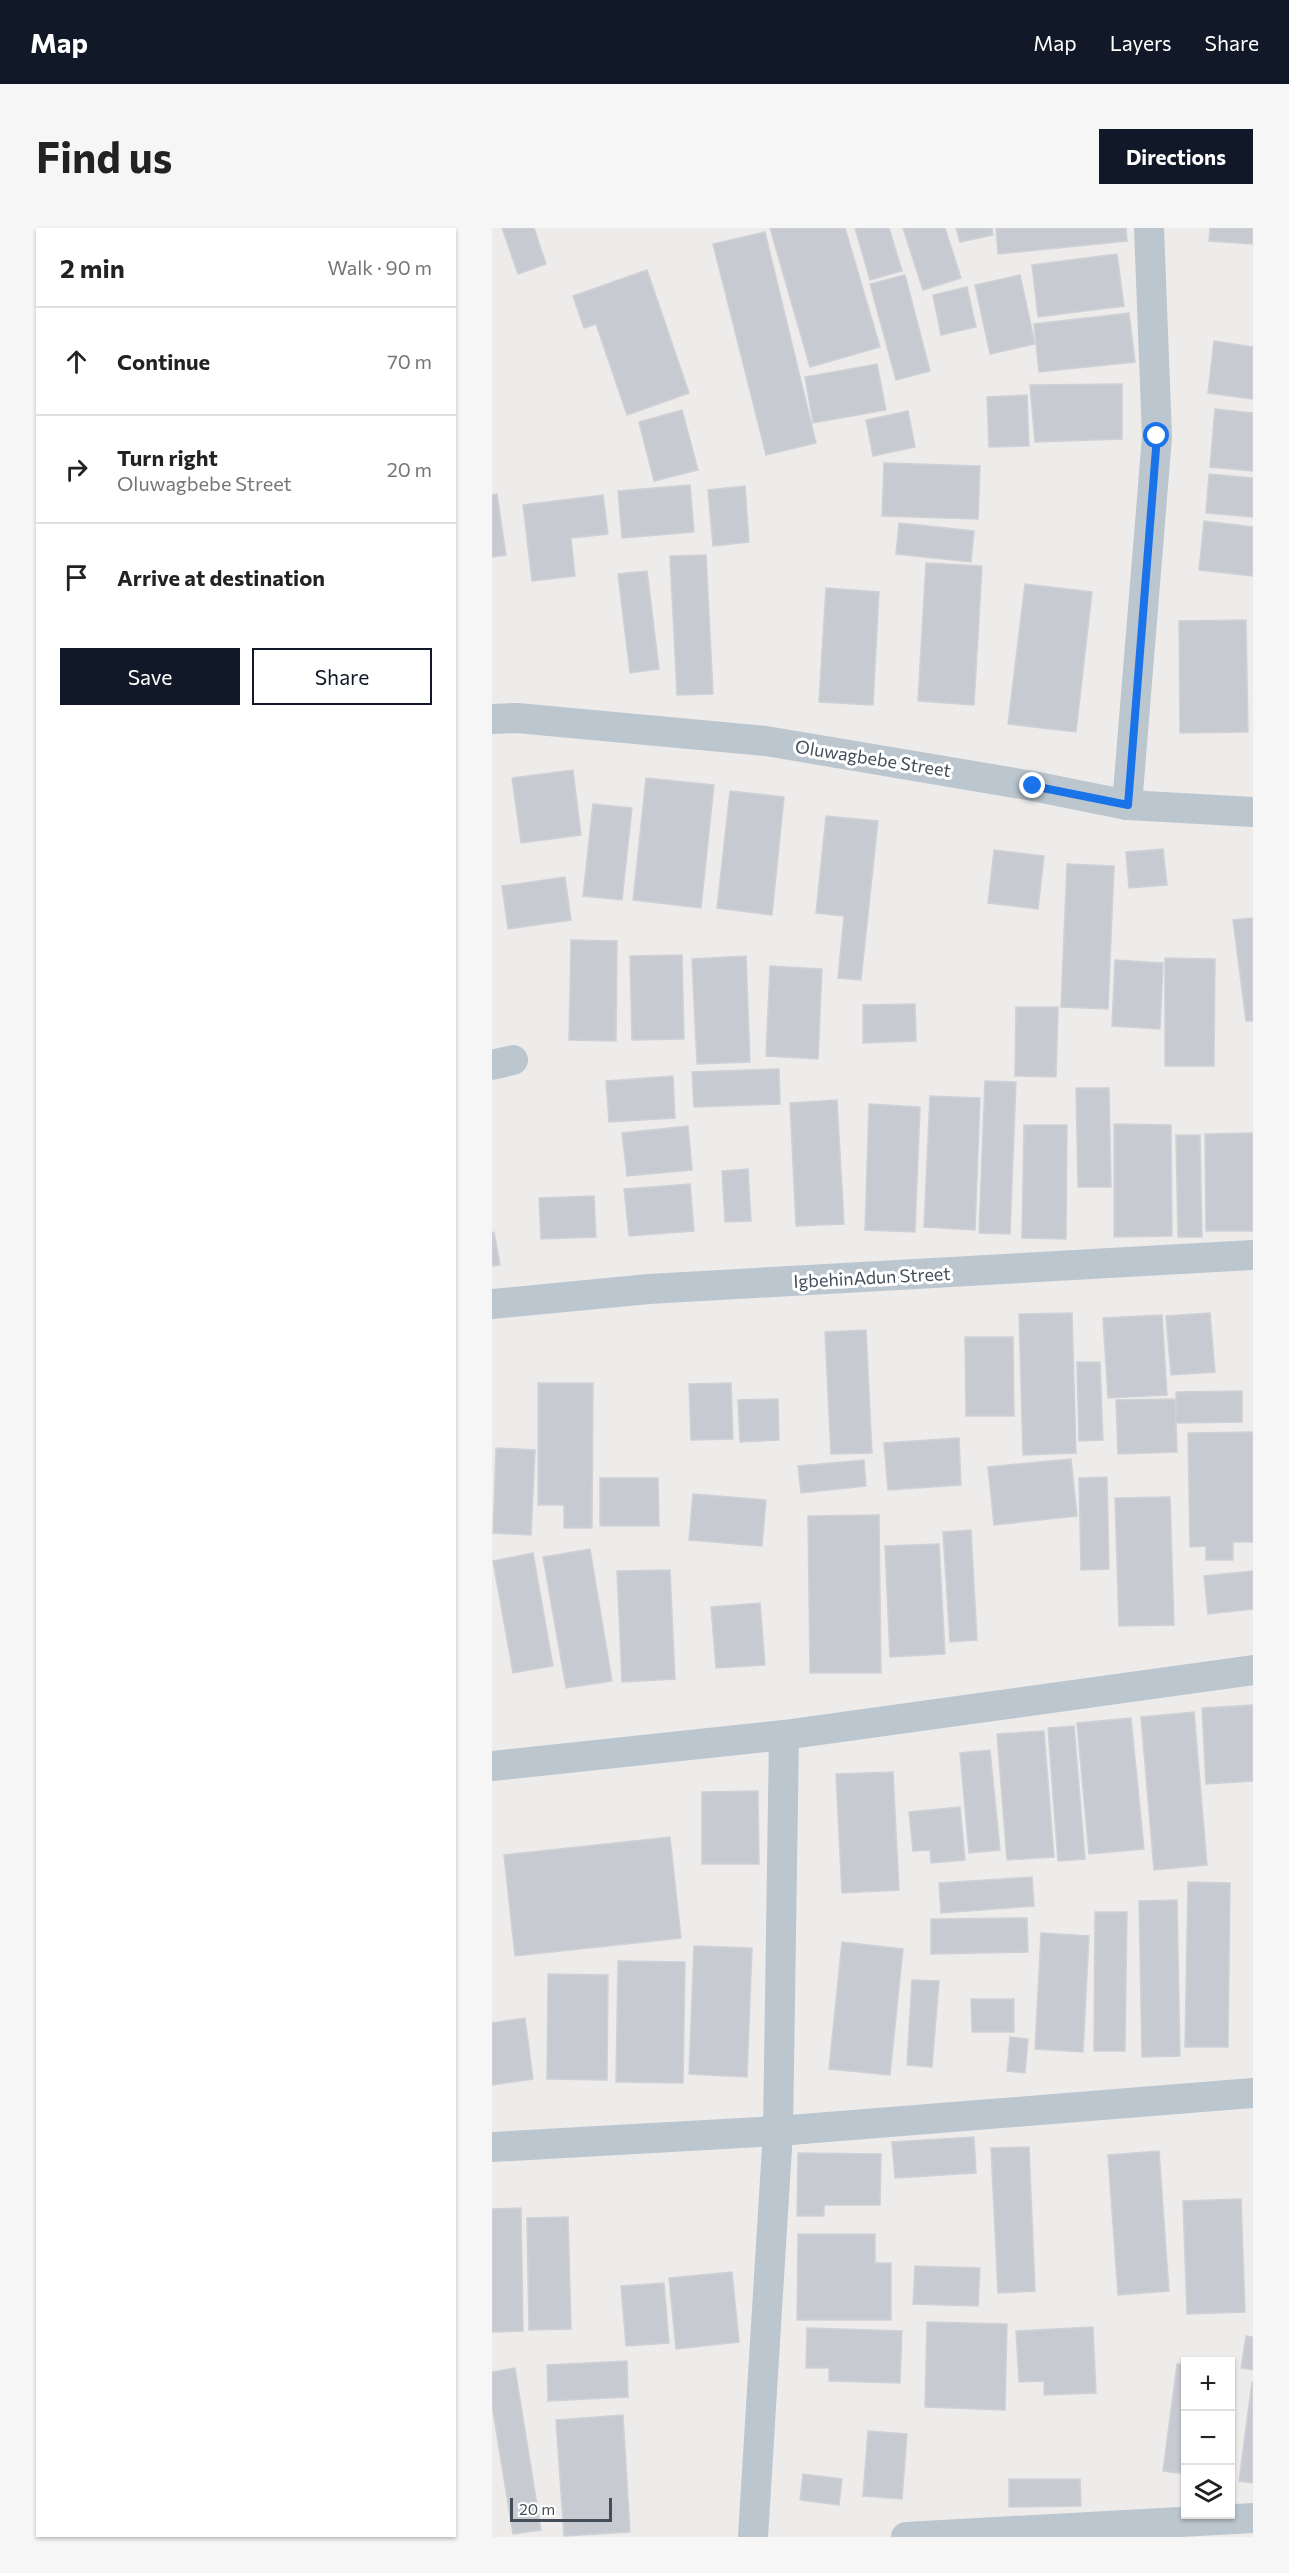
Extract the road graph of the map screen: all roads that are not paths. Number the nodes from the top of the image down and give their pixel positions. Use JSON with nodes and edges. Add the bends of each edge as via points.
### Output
{"nodes":[{"id":1,"x":1149,"y":228,"type":"edge"},
{"id":2,"x":492,"y":719,"type":"edge"},
{"id":3,"x":1128,"y":805,"type":"junction"},
{"id":4,"x":1253,"y":812,"type":"edge"},
{"id":5,"x":1253,"y":1256,"type":"edge"},
{"id":6,"x":492,"y":1304,"type":"edge"},
{"id":7,"x":1253,"y":1670,"type":"edge"},
{"id":8,"x":784,"y":1735,"type":"junction"},
{"id":9,"x":492,"y":1766,"type":"edge"},
{"id":10,"x":1253,"y":2092,"type":"edge"},
{"id":11,"x":778,"y":2131,"type":"junction"},
{"id":12,"x":492,"y":2146,"type":"edge"},
{"id":13,"x":1253,"y":2518,"type":"edge"},
{"id":14,"x":753,"y":2537,"type":"edge"},
{"id":15,"x":906,"y":2537,"type":"edge"}],
"edges":[{"from":1,"to":3,"type":"street","via":[[1157,436]]},
{"from":2,"to":3,"type":"street","name":"Oluwagbebe Street","via":[[766,741]]},
{"from":3,"to":4,"type":"street","name":"Oluwagbebe Street"},
{"from":5,"to":6,"type":"street","name":"IgbehinAdun Street","via":[[649,1289]]},
{"from":7,"to":8,"type":"street"},
{"from":8,"to":9,"type":"street"},
{"from":8,"to":11,"type":"street"},
{"from":10,"to":11,"type":"street"},
{"from":11,"to":12,"type":"street"},
{"from":11,"to":14,"type":"street"},
{"from":13,"to":15,"type":"street"}]}
